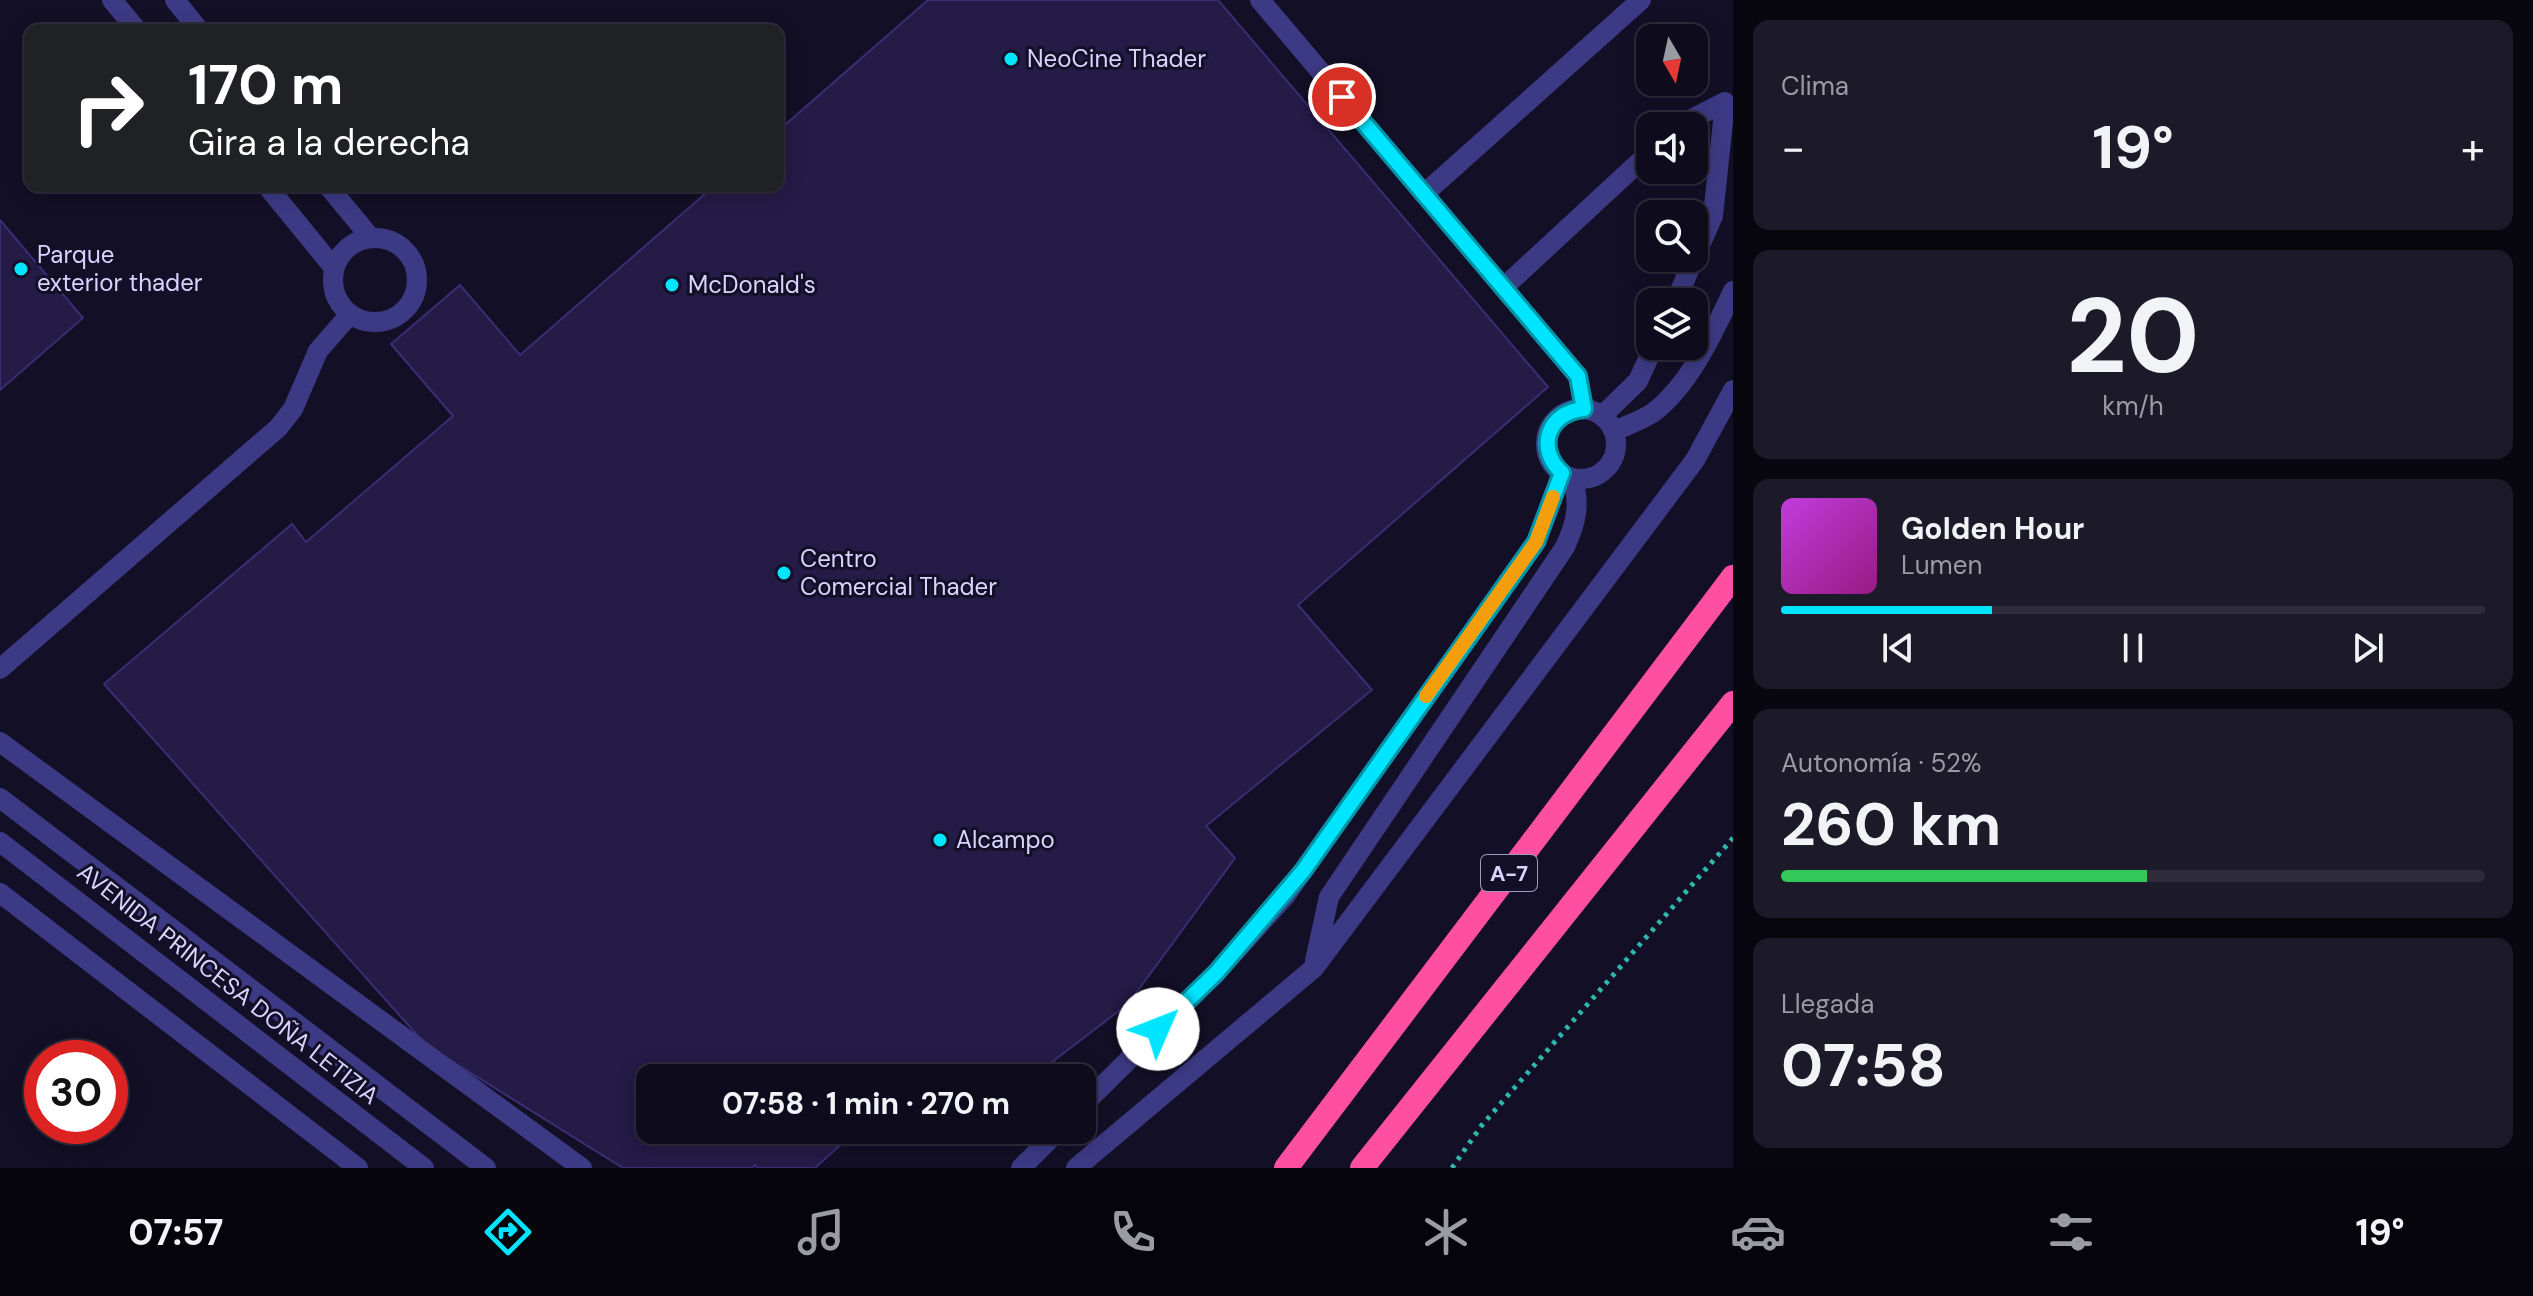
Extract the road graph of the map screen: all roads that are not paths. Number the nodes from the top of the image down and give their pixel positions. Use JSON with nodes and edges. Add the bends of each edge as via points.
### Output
{"nodes":[{"id":1,"x":112,"y":0,"type":"edge"},
{"id":2,"x":175,"y":0,"type":"edge"},
{"id":3,"x":1260,"y":0,"type":"edge"},
{"id":4,"x":1641,"y":0,"type":"edge"},
{"id":5,"x":132,"y":24,"type":"edge"},
{"id":6,"x":194,"y":24,"type":"edge"},
{"id":7,"x":1704,"y":112,"type":"edge"},
{"id":8,"x":1636,"y":165,"type":"edge"},
{"id":9,"x":272,"y":192,"type":"edge"},
{"id":10,"x":333,"y":192,"type":"edge"},
{"id":11,"x":1424,"y":194,"type":"junction"},
{"id":12,"x":371,"y":238,"type":"junction"},
{"id":13,"x":334,"y":268,"type":"junction"},
{"id":14,"x":1503,"y":288,"type":"junction"},
{"id":15,"x":1681,"y":288,"type":"edge"},
{"id":16,"x":1733,"y":291,"type":"edge"},
{"id":17,"x":350,"y":314,"type":"junction"},
{"id":18,"x":1648,"y":360,"type":"edge"},
{"id":19,"x":1733,"y":390,"type":"edge"},
{"id":20,"x":1600,"y":419,"type":"junction"},
{"id":21,"x":1567,"y":476,"type":"junction"},
{"id":22,"x":1733,"y":577,"type":"edge"},
{"id":23,"x":0,"y":669,"type":"edge"},
{"id":24,"x":1733,"y":703,"type":"edge"},
{"id":25,"x":0,"y":742,"type":"edge"},
{"id":26,"x":0,"y":798,"type":"edge"},
{"id":27,"x":0,"y":842,"type":"edge"},
{"id":28,"x":0,"y":893,"type":"edge"},
{"id":29,"x":1314,"y":968,"type":"junction"},
{"id":30,"x":1096,"y":1092,"type":"edge"},
{"id":31,"x":1045,"y":1144,"type":"edge"},
{"id":32,"x":358,"y":1168,"type":"edge"},
{"id":33,"x":424,"y":1168,"type":"edge"},
{"id":34,"x":486,"y":1168,"type":"edge"},
{"id":35,"x":582,"y":1168,"type":"edge"},
{"id":36,"x":1021,"y":1168,"type":"edge"},
{"id":37,"x":1076,"y":1168,"type":"edge"},
{"id":38,"x":1286,"y":1168,"type":"edge"},
{"id":39,"x":1362,"y":1168,"type":"edge"}],
"edges":[{"from":1,"to":5,"type":"street"},
{"from":2,"to":6,"type":"street"},
{"from":3,"to":11,"type":"street"},
{"from":4,"to":11,"type":"street"},
{"from":7,"to":15,"type":"street","via":[[1725,102],[1713,216]]},
{"from":8,"to":14,"type":"street"},
{"from":9,"to":13,"type":"street"},
{"from":10,"to":12,"type":"street"},
{"from":11,"to":14,"type":"street"},
{"from":12,"to":13,"type":"street","via":[[348,248]]},
{"from":12,"to":17,"type":"street","via":[[403,248],[416,270],[417,285],[413,299],[392,318],[363,320]]},
{"from":13,"to":17,"type":"street","via":[[333,289]]},
{"from":14,"to":20,"type":"street","via":[[1578,376]]},
{"from":16,"to":20,"type":"street","via":[[1679,387],[1652,413]]},
{"from":17,"to":23,"type":"street","via":[[318,351],[293,409],[278,428]]},
{"from":18,"to":20,"type":"street","via":[[1638,381]]},
{"from":19,"to":29,"type":"street","via":[[1695,460]]},
{"from":20,"to":21,"type":"street","via":[[1614,456],[1607,467],[1585,479]]},
{"from":20,"to":21,"type":"street","via":[[1562,415],[1548,433],[1548,455]]},
{"from":21,"to":29,"type":"street","via":[[1578,494],[1577,521],[1565,547],[1329,897]]},
{"from":21,"to":30,"type":"street","via":[[1536,542],[1286,895]]},
{"from":22,"to":38,"type":"highway","number":"A-7"},
{"from":24,"to":39,"type":"highway"},
{"from":25,"to":35,"type":"street"},
{"from":26,"to":34,"type":"street"},
{"from":27,"to":33,"type":"street","name":"AVENIDA PRINCESA DOÑA LETIZIA"},
{"from":28,"to":32,"type":"street"},
{"from":29,"to":37,"type":"street"},
{"from":31,"to":36,"type":"street"}]}
